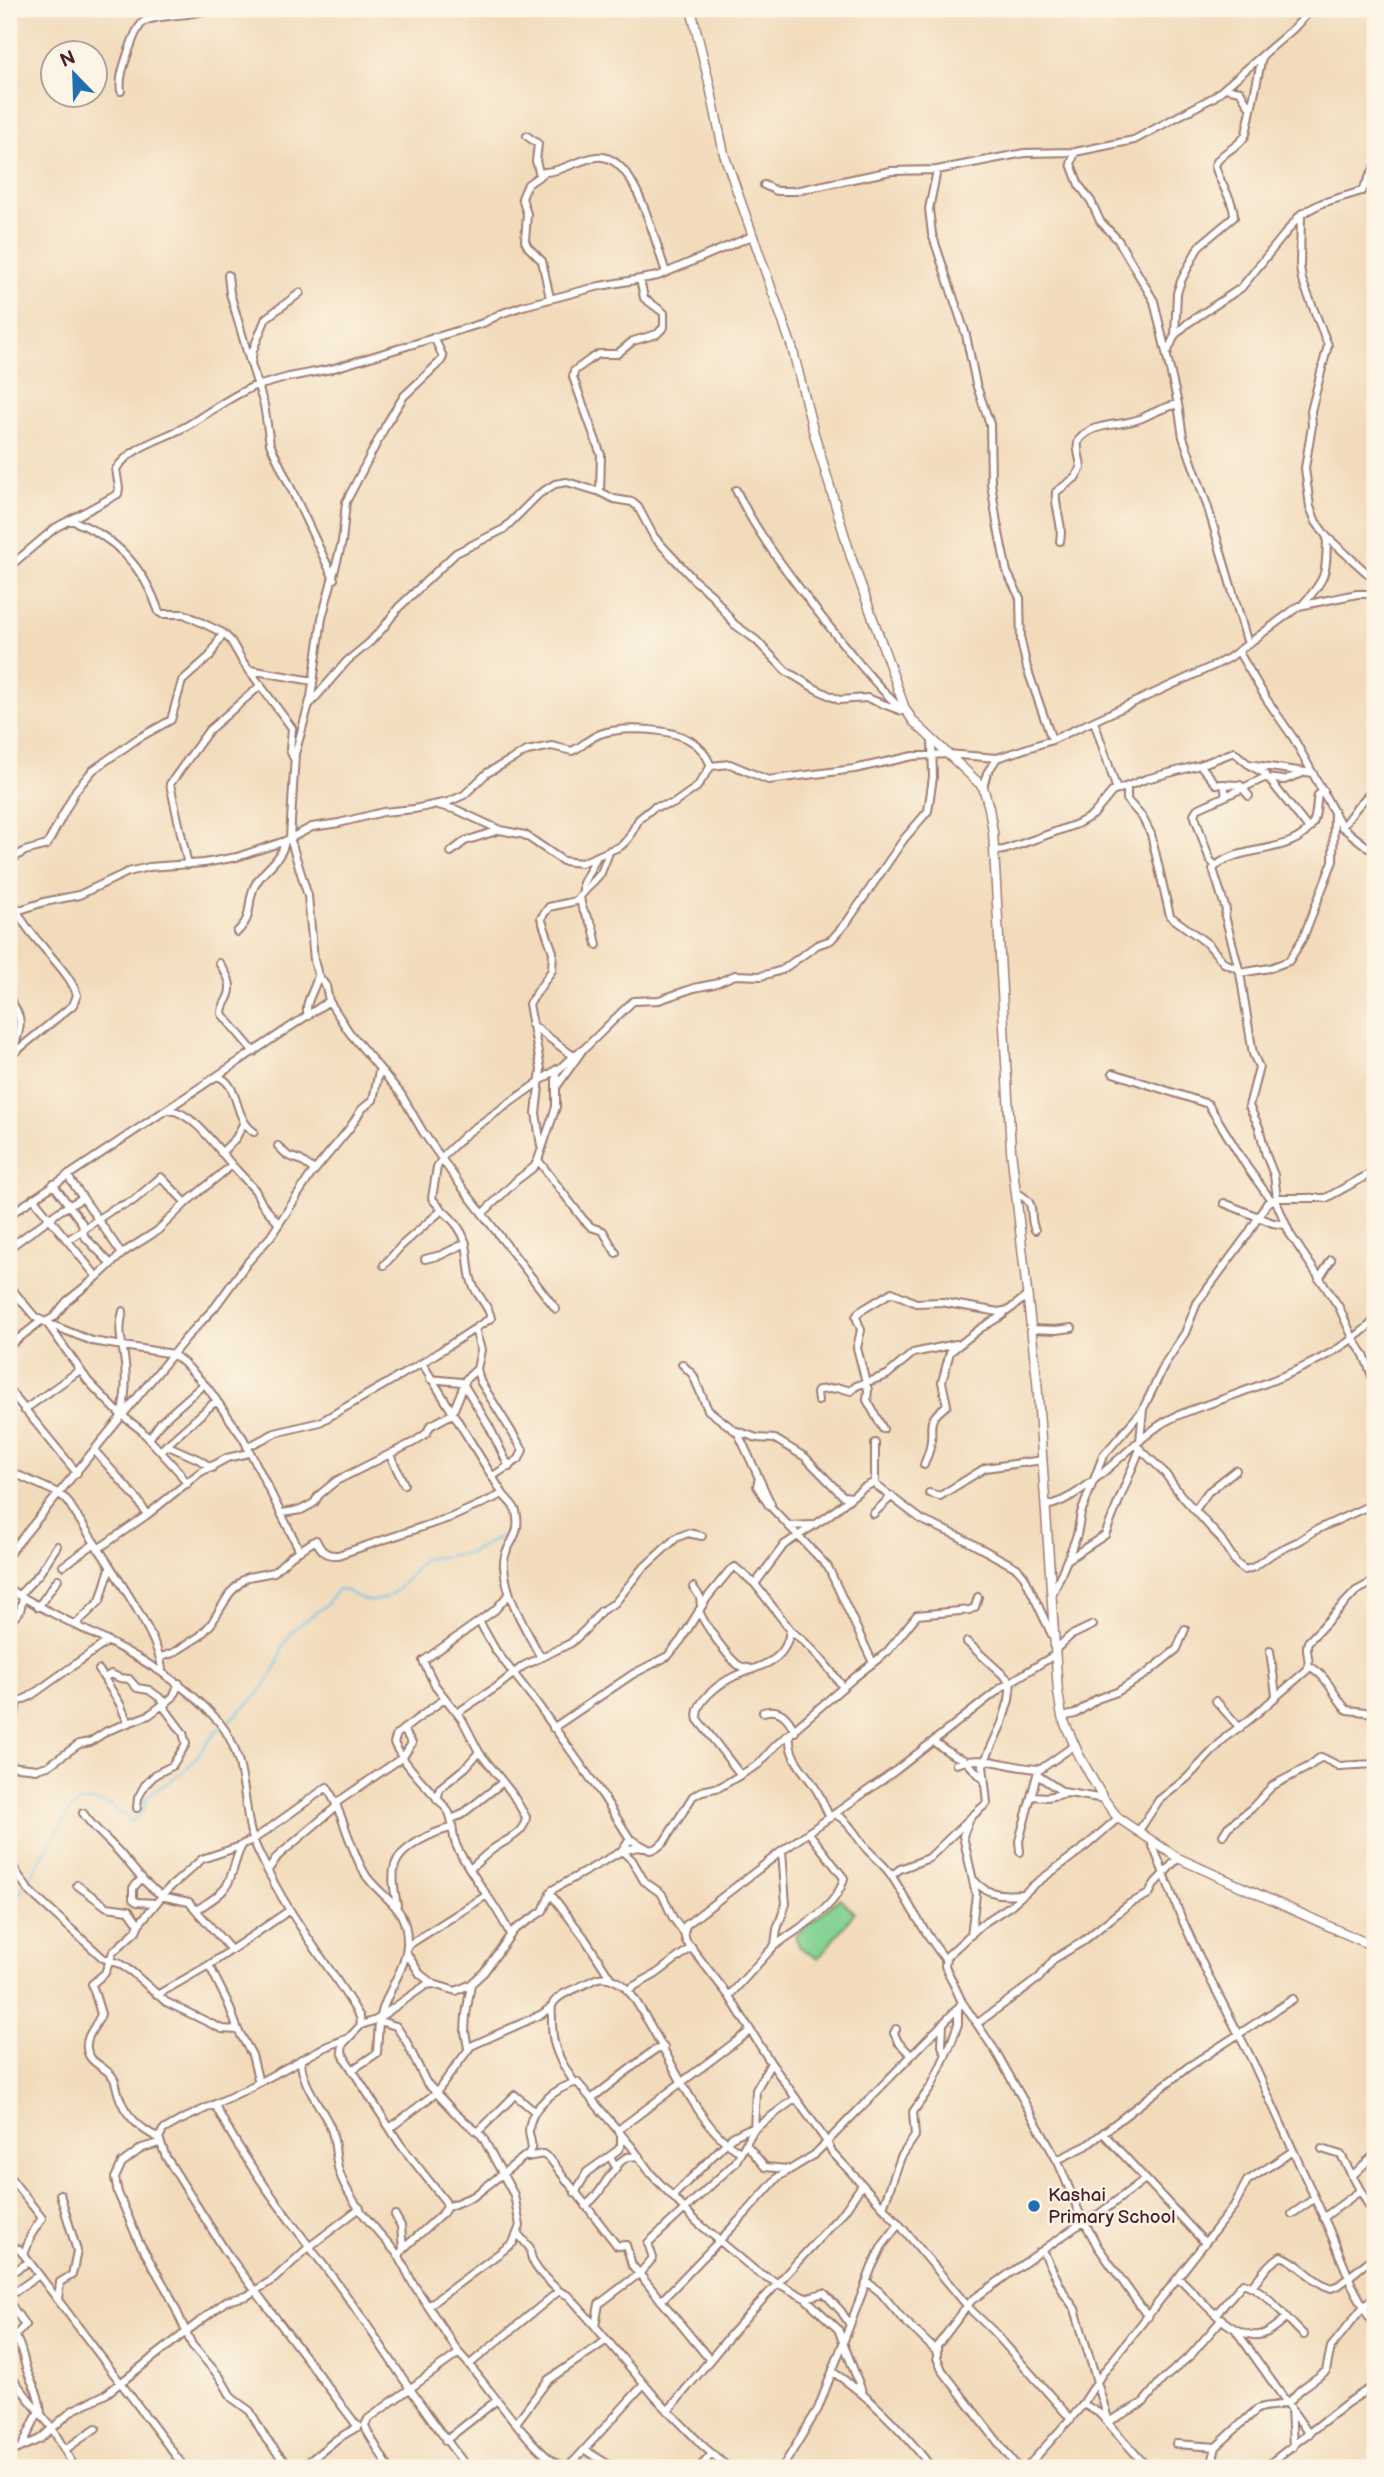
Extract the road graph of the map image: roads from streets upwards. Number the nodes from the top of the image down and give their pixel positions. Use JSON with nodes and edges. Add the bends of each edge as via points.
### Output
{"nodes":[{"id":1,"x":148,"y":9,"type":"edge"},
{"id":2,"x":209,"y":9,"type":"edge"},
{"id":3,"x":691,"y":9,"type":"edge"},
{"id":4,"x":1312,"y":9,"type":"edge"},
{"id":5,"x":149,"y":18,"type":"junction"},
{"id":6,"x":1262,"y":56,"type":"junction"},
{"id":7,"x":1225,"y":88,"type":"junction"},
{"id":8,"x":1256,"y":89,"type":"junction"},
{"id":9,"x":121,"y":90,"type":"dead end"},
{"id":10,"x":1235,"y":90,"type":"junction"},
{"id":11,"x":1250,"y":108,"type":"junction"},
{"id":12,"x":527,"y":136,"type":"dead end"},
{"id":13,"x":1075,"y":152,"type":"junction"},
{"id":14,"x":1375,"y":167,"type":"edge"},
{"id":15,"x":937,"y":170,"type":"junction"},
{"id":16,"x":544,"y":173,"type":"junction"},
{"id":17,"x":764,"y":185,"type":"dead end"},
{"id":18,"x":1301,"y":214,"type":"junction"},
{"id":19,"x":751,"y":236,"type":"junction"},
{"id":20,"x":666,"y":272,"type":"junction"},
{"id":21,"x":228,"y":275,"type":"dead end"},
{"id":22,"x":640,"y":279,"type":"junction"},
{"id":23,"x":300,"y":293,"type":"dead end"},
{"id":24,"x":550,"y":298,"type":"junction"},
{"id":25,"x":1175,"y":335,"type":"junction"},
{"id":26,"x":434,"y":337,"type":"junction"},
{"id":27,"x":1166,"y":355,"type":"junction"},
{"id":28,"x":251,"y":364,"type":"junction"},
{"id":29,"x":257,"y":386,"type":"junction"},
{"id":30,"x":1178,"y":404,"type":"junction"},
{"id":31,"x":736,"y":490,"type":"dead end"},
{"id":32,"x":600,"y":492,"type":"junction"},
{"id":33,"x":71,"y":520,"type":"junction"},
{"id":34,"x":1327,"y":537,"type":"junction"},
{"id":35,"x":1060,"y":541,"type":"dead end"},
{"id":36,"x":9,"y":567,"type":"edge"},
{"id":37,"x":334,"y":579,"type":"junction"},
{"id":38,"x":1375,"y":580,"type":"edge"},
{"id":39,"x":1375,"y":594,"type":"edge"},
{"id":40,"x":1303,"y":604,"type":"junction"},
{"id":41,"x":223,"y":633,"type":"junction"},
{"id":42,"x":1248,"y":643,"type":"junction"},
{"id":43,"x":1238,"y":651,"type":"junction"},
{"id":44,"x":248,"y":669,"type":"junction"},
{"id":45,"x":313,"y":681,"type":"junction"},
{"id":46,"x":261,"y":685,"type":"junction"},
{"id":47,"x":309,"y":705,"type":"junction"},
{"id":48,"x":906,"y":713,"type":"junction"},
{"id":49,"x":1094,"y":721,"type":"junction"},
{"id":50,"x":932,"y":740,"type":"junction"},
{"id":51,"x":1052,"y":740,"type":"junction"},
{"id":52,"x":947,"y":754,"type":"junction"},
{"id":53,"x":933,"y":755,"type":"junction"},
{"id":54,"x":997,"y":758,"type":"junction"},
{"id":55,"x":295,"y":759,"type":"junction"},
{"id":56,"x":1248,"y":764,"type":"junction"},
{"id":57,"x":1200,"y":765,"type":"junction"},
{"id":58,"x":711,"y":766,"type":"junction"},
{"id":59,"x":1309,"y":773,"type":"junction"},
{"id":60,"x":1268,"y":778,"type":"junction"},
{"id":61,"x":1224,"y":784,"type":"junction"},
{"id":62,"x":1127,"y":787,"type":"junction"},
{"id":63,"x":983,"y":788,"type":"junction"},
{"id":64,"x":1375,"y":788,"type":"edge"},
{"id":65,"x":1243,"y":789,"type":"junction"},
{"id":66,"x":1117,"y":790,"type":"junction"},
{"id":67,"x":1324,"y":791,"type":"junction"},
{"id":68,"x":1226,"y":796,"type":"junction"},
{"id":69,"x":1249,"y":796,"type":"dead end"},
{"id":70,"x":438,"y":804,"type":"junction"},
{"id":71,"x":1334,"y":813,"type":"junction"},
{"id":72,"x":1342,"y":827,"type":"junction"},
{"id":73,"x":1308,"y":828,"type":"junction"},
{"id":74,"x":500,"y":830,"type":"junction"},
{"id":75,"x":288,"y":840,"type":"junction"},
{"id":76,"x":610,"y":850,"type":"junction"},
{"id":77,"x":994,"y":851,"type":"junction"},
{"id":78,"x":451,"y":852,"type":"dead end"},
{"id":79,"x":1375,"y":853,"type":"edge"},
{"id":80,"x":596,"y":858,"type":"junction"},
{"id":81,"x":9,"y":861,"type":"edge"},
{"id":82,"x":188,"y":865,"type":"junction"},
{"id":83,"x":1215,"y":865,"type":"junction"},
{"id":84,"x":582,"y":894,"type":"junction"},
{"id":85,"x":9,"y":910,"type":"edge"},
{"id":86,"x":17,"y":910,"type":"junction"},
{"id":87,"x":237,"y":932,"type":"dead end"},
{"id":88,"x":597,"y":946,"type":"dead end"},
{"id":89,"x":219,"y":963,"type":"dead end"},
{"id":90,"x":1240,"y":971,"type":"junction"},
{"id":91,"x":318,"y":975,"type":"junction"},
{"id":92,"x":9,"y":998,"type":"edge"},
{"id":93,"x":330,"y":1001,"type":"junction"},
{"id":94,"x":308,"y":1016,"type":"junction"},
{"id":95,"x":531,"y":1024,"type":"junction"},
{"id":96,"x":254,"y":1052,"type":"junction"},
{"id":97,"x":581,"y":1052,"type":"junction"},
{"id":98,"x":10,"y":1056,"type":"edge"},
{"id":99,"x":573,"y":1056,"type":"junction"},
{"id":100,"x":557,"y":1069,"type":"junction"},
{"id":101,"x":379,"y":1071,"type":"junction"},
{"id":102,"x":1113,"y":1073,"type":"dead end"},
{"id":103,"x":217,"y":1076,"type":"junction"},
{"id":104,"x":539,"y":1080,"type":"junction"},
{"id":105,"x":556,"y":1088,"type":"junction"},
{"id":106,"x":167,"y":1110,"type":"junction"},
{"id":107,"x":244,"y":1122,"type":"junction"},
{"id":108,"x":254,"y":1132,"type":"dead end"},
{"id":109,"x":278,"y":1146,"type":"dead end"},
{"id":110,"x":541,"y":1146,"type":"junction"},
{"id":111,"x":221,"y":1153,"type":"junction"},
{"id":112,"x":441,"y":1159,"type":"junction"},
{"id":113,"x":538,"y":1160,"type":"junction"},
{"id":114,"x":232,"y":1164,"type":"junction"},
{"id":115,"x":314,"y":1171,"type":"junction"},
{"id":116,"x":1375,"y":1171,"type":"edge"},
{"id":117,"x":67,"y":1175,"type":"junction"},
{"id":118,"x":53,"y":1184,"type":"junction"},
{"id":119,"x":1017,"y":1193,"type":"junction"},
{"id":120,"x":33,"y":1198,"type":"junction"},
{"id":121,"x":83,"y":1198,"type":"junction"},
{"id":122,"x":1274,"y":1199,"type":"junction"},
{"id":123,"x":186,"y":1203,"type":"junction"},
{"id":124,"x":1224,"y":1203,"type":"dead end"},
{"id":125,"x":68,"y":1205,"type":"junction"},
{"id":126,"x":442,"y":1210,"type":"junction"},
{"id":127,"x":484,"y":1212,"type":"junction"},
{"id":128,"x":9,"y":1215,"type":"edge"},
{"id":129,"x":1259,"y":1216,"type":"junction"},
{"id":130,"x":49,"y":1219,"type":"junction"},
{"id":131,"x":98,"y":1221,"type":"junction"},
{"id":132,"x":279,"y":1224,"type":"junction"},
{"id":133,"x":1285,"y":1225,"type":"junction"},
{"id":134,"x":82,"y":1229,"type":"junction"},
{"id":135,"x":1035,"y":1230,"type":"dead end"},
{"id":136,"x":68,"y":1240,"type":"junction"},
{"id":137,"x":466,"y":1243,"type":"junction"},
{"id":138,"x":9,"y":1248,"type":"edge"},
{"id":139,"x":616,"y":1253,"type":"dead end"},
{"id":140,"x":122,"y":1254,"type":"junction"},
{"id":141,"x":425,"y":1259,"type":"dead end"},
{"id":142,"x":1331,"y":1260,"type":"dead end"},
{"id":143,"x":111,"y":1264,"type":"junction"},
{"id":144,"x":384,"y":1265,"type":"dead end"},
{"id":145,"x":97,"y":1278,"type":"junction"},
{"id":146,"x":1319,"y":1279,"type":"junction"},
{"id":147,"x":9,"y":1286,"type":"edge"},
{"id":148,"x":1028,"y":1295,"type":"junction"},
{"id":149,"x":556,"y":1308,"type":"dead end"},
{"id":150,"x":123,"y":1311,"type":"dead end"},
{"id":151,"x":1005,"y":1311,"type":"junction"},
{"id":152,"x":1375,"y":1321,"type":"edge"},
{"id":153,"x":44,"y":1322,"type":"junction"},
{"id":154,"x":1072,"y":1328,"type":"dead end"},
{"id":155,"x":475,"y":1329,"type":"junction"},
{"id":156,"x":1031,"y":1329,"type":"junction"},
{"id":157,"x":1353,"y":1338,"type":"junction"},
{"id":158,"x":122,"y":1345,"type":"junction"},
{"id":159,"x":958,"y":1345,"type":"junction"},
{"id":160,"x":9,"y":1346,"type":"edge"},
{"id":161,"x":173,"y":1354,"type":"junction"},
{"id":162,"x":422,"y":1363,"type":"junction"},
{"id":163,"x":682,"y":1364,"type":"dead end"},
{"id":164,"x":477,"y":1369,"type":"junction"},
{"id":165,"x":80,"y":1370,"type":"junction"},
{"id":166,"x":430,"y":1379,"type":"junction"},
{"id":167,"x":866,"y":1383,"type":"junction"},
{"id":168,"x":204,"y":1384,"type":"junction"},
{"id":169,"x":1375,"y":1384,"type":"edge"},
{"id":170,"x":464,"y":1385,"type":"junction"},
{"id":171,"x":9,"y":1391,"type":"edge"},
{"id":172,"x":216,"y":1401,"type":"junction"},
{"id":173,"x":818,"y":1401,"type":"dead end"},
{"id":174,"x":1143,"y":1409,"type":"junction"},
{"id":175,"x":24,"y":1410,"type":"junction"},
{"id":176,"x":452,"y":1414,"type":"junction"},
{"id":177,"x":122,"y":1415,"type":"junction"},
{"id":178,"x":883,"y":1429,"type":"dead end"},
{"id":179,"x":736,"y":1431,"type":"junction"},
{"id":180,"x":149,"y":1439,"type":"junction"},
{"id":181,"x":875,"y":1443,"type":"dead end"},
{"id":182,"x":166,"y":1445,"type":"junction"},
{"id":183,"x":1138,"y":1445,"type":"junction"},
{"id":184,"x":94,"y":1450,"type":"junction"},
{"id":185,"x":248,"y":1450,"type":"junction"},
{"id":186,"x":160,"y":1451,"type":"junction"},
{"id":187,"x":390,"y":1455,"type":"junction"},
{"id":188,"x":1043,"y":1460,"type":"junction"},
{"id":189,"x":924,"y":1465,"type":"dead end"},
{"id":190,"x":509,"y":1467,"type":"junction"},
{"id":191,"x":212,"y":1468,"type":"junction"},
{"id":192,"x":1236,"y":1469,"type":"dead end"},
{"id":193,"x":9,"y":1471,"type":"edge"},
{"id":194,"x":77,"y":1473,"type":"junction"},
{"id":195,"x":493,"y":1476,"type":"junction"},
{"id":196,"x":1095,"y":1478,"type":"junction"},
{"id":197,"x":187,"y":1484,"type":"junction"},
{"id":198,"x":404,"y":1484,"type":"dead end"},
{"id":199,"x":875,"y":1484,"type":"junction"},
{"id":200,"x":58,"y":1493,"type":"junction"},
{"id":201,"x":929,"y":1493,"type":"dead end"},
{"id":202,"x":503,"y":1494,"type":"junction"},
{"id":203,"x":892,"y":1496,"type":"junction"},
{"id":204,"x":852,"y":1497,"type":"junction"},
{"id":205,"x":1375,"y":1503,"type":"edge"},
{"id":206,"x":1046,"y":1506,"type":"junction"},
{"id":207,"x":1195,"y":1510,"type":"junction"},
{"id":208,"x":282,"y":1513,"type":"junction"},
{"id":209,"x":873,"y":1514,"type":"dead end"},
{"id":210,"x":147,"y":1515,"type":"junction"},
{"id":211,"x":783,"y":1518,"type":"junction"},
{"id":212,"x":814,"y":1525,"type":"junction"},
{"id":213,"x":789,"y":1526,"type":"junction"},
{"id":214,"x":702,"y":1536,"type":"dead end"},
{"id":215,"x":798,"y":1537,"type":"junction"},
{"id":216,"x":784,"y":1545,"type":"junction"},
{"id":217,"x":57,"y":1546,"type":"dead end"},
{"id":218,"x":96,"y":1547,"type":"junction"},
{"id":219,"x":300,"y":1551,"type":"junction"},
{"id":220,"x":9,"y":1554,"type":"edge"},
{"id":221,"x":1067,"y":1560,"type":"junction"},
{"id":222,"x":63,"y":1566,"type":"dead end"},
{"id":223,"x":110,"y":1568,"type":"junction"},
{"id":224,"x":58,"y":1579,"type":"dead end"},
{"id":225,"x":1375,"y":1581,"type":"edge"},
{"id":226,"x":755,"y":1584,"type":"junction"},
{"id":227,"x":693,"y":1587,"type":"dead end"},
{"id":228,"x":9,"y":1589,"type":"edge"},
{"id":229,"x":509,"y":1594,"type":"junction"},
{"id":230,"x":1052,"y":1594,"type":"junction"},
{"id":231,"x":21,"y":1597,"type":"junction"},
{"id":232,"x":978,"y":1597,"type":"dead end"},
{"id":233,"x":38,"y":1606,"type":"junction"},
{"id":234,"x":700,"y":1608,"type":"junction"},
{"id":235,"x":479,"y":1621,"type":"junction"},
{"id":236,"x":9,"y":1623,"type":"edge"},
{"id":237,"x":76,"y":1624,"type":"junction"},
{"id":238,"x":1093,"y":1625,"type":"dead end"},
{"id":239,"x":1185,"y":1629,"type":"dead end"},
{"id":240,"x":790,"y":1630,"type":"junction"},
{"id":241,"x":799,"y":1636,"type":"junction"},
{"id":242,"x":108,"y":1641,"type":"junction"},
{"id":243,"x":967,"y":1642,"type":"dead end"},
{"id":244,"x":789,"y":1644,"type":"junction"},
{"id":245,"x":1056,"y":1647,"type":"junction"},
{"id":246,"x":1270,"y":1650,"type":"dead end"},
{"id":247,"x":161,"y":1657,"type":"junction"},
{"id":248,"x":540,"y":1657,"type":"junction"},
{"id":249,"x":873,"y":1663,"type":"junction"},
{"id":250,"x":1309,"y":1667,"type":"junction"},
{"id":251,"x":752,"y":1669,"type":"junction"},
{"id":252,"x":99,"y":1670,"type":"dead end"},
{"id":253,"x":162,"y":1671,"type":"junction"},
{"id":254,"x":514,"y":1674,"type":"junction"},
{"id":255,"x":104,"y":1678,"type":"junction"},
{"id":256,"x":1011,"y":1682,"type":"junction"},
{"id":257,"x":179,"y":1683,"type":"junction"},
{"id":258,"x":843,"y":1687,"type":"junction"},
{"id":259,"x":1276,"y":1695,"type":"junction"},
{"id":260,"x":444,"y":1699,"type":"junction"},
{"id":261,"x":9,"y":1700,"type":"edge"},
{"id":262,"x":1216,"y":1701,"type":"dead end"},
{"id":263,"x":17,"y":1702,"type":"junction"},
{"id":264,"x":165,"y":1704,"type":"junction"},
{"id":265,"x":763,"y":1712,"type":"dead end"},
{"id":266,"x":457,"y":1713,"type":"junction"},
{"id":267,"x":1375,"y":1713,"type":"edge"},
{"id":268,"x":1062,"y":1717,"type":"junction"},
{"id":269,"x":9,"y":1721,"type":"edge"},
{"id":270,"x":128,"y":1723,"type":"junction"},
{"id":271,"x":553,"y":1728,"type":"junction"},
{"id":272,"x":1240,"y":1728,"type":"junction"},
{"id":273,"x":403,"y":1729,"type":"junction"},
{"id":274,"x":792,"y":1733,"type":"junction"},
{"id":275,"x":934,"y":1742,"type":"junction"},
{"id":276,"x":1074,"y":1745,"type":"junction"},
{"id":277,"x":775,"y":1746,"type":"junction"},
{"id":278,"x":479,"y":1752,"type":"junction"},
{"id":279,"x":792,"y":1752,"type":"junction"},
{"id":280,"x":403,"y":1757,"type":"junction"},
{"id":281,"x":965,"y":1760,"type":"junction"},
{"id":282,"x":984,"y":1760,"type":"junction"},
{"id":283,"x":956,"y":1764,"type":"dead end"},
{"id":284,"x":1375,"y":1764,"type":"edge"},
{"id":285,"x":9,"y":1766,"type":"edge"},
{"id":286,"x":1039,"y":1772,"type":"junction"},
{"id":287,"x":740,"y":1774,"type":"junction"},
{"id":288,"x":982,"y":1778,"type":"junction"},
{"id":289,"x":503,"y":1782,"type":"junction"},
{"id":290,"x":1068,"y":1793,"type":"junction"},
{"id":291,"x":1032,"y":1796,"type":"junction"},
{"id":292,"x":1104,"y":1799,"type":"junction"},
{"id":293,"x":437,"y":1800,"type":"junction"},
{"id":294,"x":336,"y":1805,"type":"junction"},
{"id":295,"x":137,"y":1808,"type":"dead end"},
{"id":296,"x":83,"y":1813,"type":"dead end"},
{"id":297,"x":832,"y":1816,"type":"junction"},
{"id":298,"x":970,"y":1818,"type":"junction"},
{"id":299,"x":1118,"y":1818,"type":"junction"},
{"id":300,"x":452,"y":1819,"type":"junction"},
{"id":301,"x":963,"y":1824,"type":"junction"},
{"id":302,"x":451,"y":1828,"type":"junction"},
{"id":303,"x":1138,"y":1832,"type":"junction"},
{"id":304,"x":809,"y":1833,"type":"junction"},
{"id":305,"x":1223,"y":1835,"type":"dead end"},
{"id":306,"x":964,"y":1836,"type":"junction"},
{"id":307,"x":630,"y":1839,"type":"junction"},
{"id":308,"x":253,"y":1840,"type":"junction"},
{"id":309,"x":1150,"y":1840,"type":"junction"},
{"id":310,"x":241,"y":1846,"type":"junction"},
{"id":311,"x":645,"y":1848,"type":"junction"},
{"id":312,"x":622,"y":1851,"type":"junction"},
{"id":313,"x":782,"y":1851,"type":"junction"},
{"id":314,"x":1020,"y":1852,"type":"dead end"},
{"id":315,"x":1178,"y":1858,"type":"junction"},
{"id":316,"x":10,"y":1866,"type":"edge"},
{"id":317,"x":268,"y":1870,"type":"junction"},
{"id":318,"x":471,"y":1870,"type":"junction"},
{"id":319,"x":1164,"y":1874,"type":"junction"},
{"id":320,"x":891,"y":1875,"type":"junction"},
{"id":321,"x":142,"y":1878,"type":"junction"},
{"id":322,"x":973,"y":1879,"type":"junction"},
{"id":323,"x":77,"y":1885,"type":"dead end"},
{"id":324,"x":550,"y":1893,"type":"junction"},
{"id":325,"x":1024,"y":1894,"type":"junction"},
{"id":326,"x":487,"y":1895,"type":"junction"},
{"id":327,"x":162,"y":1896,"type":"junction"},
{"id":328,"x":156,"y":1903,"type":"junction"},
{"id":329,"x":397,"y":1907,"type":"junction"},
{"id":330,"x":197,"y":1910,"type":"junction"},
{"id":331,"x":290,"y":1910,"type":"junction"},
{"id":332,"x":139,"y":1924,"type":"junction"},
{"id":333,"x":684,"y":1933,"type":"junction"},
{"id":334,"x":510,"y":1934,"type":"junction"},
{"id":335,"x":971,"y":1935,"type":"junction"},
{"id":336,"x":775,"y":1945,"type":"junction"},
{"id":337,"x":692,"y":1947,"type":"junction"},
{"id":338,"x":1375,"y":1947,"type":"edge"},
{"id":339,"x":406,"y":1949,"type":"junction"},
{"id":340,"x":231,"y":1950,"type":"junction"},
{"id":341,"x":945,"y":1959,"type":"junction"},
{"id":342,"x":109,"y":1961,"type":"junction"},
{"id":343,"x":209,"y":1965,"type":"junction"},
{"id":344,"x":611,"y":1979,"type":"junction"},
{"id":345,"x":741,"y":1983,"type":"junction"},
{"id":346,"x":433,"y":1984,"type":"junction"},
{"id":347,"x":471,"y":1984,"type":"junction"},
{"id":348,"x":720,"y":1987,"type":"junction"},
{"id":349,"x":628,"y":1990,"type":"junction"},
{"id":350,"x":157,"y":1995,"type":"junction"},
{"id":351,"x":729,"y":1996,"type":"junction"},
{"id":352,"x":1293,"y":1998,"type":"dead end"},
{"id":353,"x":960,"y":2005,"type":"junction"},
{"id":354,"x":551,"y":2007,"type":"junction"},
{"id":355,"x":379,"y":2019,"type":"junction"},
{"id":356,"x":943,"y":2023,"type":"junction"},
{"id":357,"x":978,"y":2023,"type":"junction"},
{"id":358,"x":361,"y":2025,"type":"junction"},
{"id":359,"x":896,"y":2029,"type":"dead end"},
{"id":360,"x":237,"y":2030,"type":"junction"},
{"id":361,"x":750,"y":2031,"type":"junction"},
{"id":362,"x":931,"y":2035,"type":"junction"},
{"id":363,"x":1238,"y":2035,"type":"junction"},
{"id":364,"x":347,"y":2039,"type":"junction"},
{"id":365,"x":942,"y":2046,"type":"junction"},
{"id":366,"x":664,"y":2047,"type":"junction"},
{"id":367,"x":468,"y":2048,"type":"junction"},
{"id":368,"x":946,"y":2054,"type":"junction"},
{"id":369,"x":911,"y":2055,"type":"junction"},
{"id":370,"x":301,"y":2059,"type":"junction"},
{"id":371,"x":771,"y":2063,"type":"junction"},
{"id":372,"x":352,"y":2070,"type":"junction"},
{"id":373,"x":574,"y":2082,"type":"junction"},
{"id":374,"x":259,"y":2083,"type":"junction"},
{"id":375,"x":681,"y":2083,"type":"junction"},
{"id":376,"x":436,"y":2093,"type":"junction"},
{"id":377,"x":592,"y":2098,"type":"junction"},
{"id":378,"x":796,"y":2098,"type":"junction"},
{"id":379,"x":215,"y":2105,"type":"junction"},
{"id":380,"x":534,"y":2111,"type":"junction"},
{"id":381,"x":390,"y":2128,"type":"junction"},
{"id":382,"x":754,"y":2129,"type":"junction"},
{"id":383,"x":479,"y":2131,"type":"junction"},
{"id":384,"x":620,"y":2132,"type":"junction"},
{"id":385,"x":1103,"y":2133,"type":"junction"},
{"id":386,"x":159,"y":2141,"type":"junction"},
{"id":387,"x":827,"y":2142,"type":"junction"},
{"id":388,"x":727,"y":2143,"type":"junction"},
{"id":389,"x":746,"y":2144,"type":"junction"},
{"id":390,"x":621,"y":2145,"type":"junction"},
{"id":391,"x":1322,"y":2149,"type":"dead end"},
{"id":392,"x":1293,"y":2151,"type":"junction"},
{"id":393,"x":741,"y":2152,"type":"junction"},
{"id":394,"x":1375,"y":2154,"type":"edge"},
{"id":395,"x":610,"y":2156,"type":"junction"},
{"id":396,"x":639,"y":2156,"type":"junction"},
{"id":397,"x":520,"y":2159,"type":"junction"},
{"id":398,"x":1057,"y":2160,"type":"junction"},
{"id":399,"x":616,"y":2165,"type":"junction"},
{"id":400,"x":789,"y":2169,"type":"junction"},
{"id":401,"x":502,"y":2174,"type":"junction"},
{"id":402,"x":1352,"y":2175,"type":"junction"},
{"id":403,"x":9,"y":2176,"type":"edge"},
{"id":404,"x":1145,"y":2179,"type":"junction"},
{"id":405,"x":862,"y":2185,"type":"junction"},
{"id":406,"x":1360,"y":2191,"type":"junction"},
{"id":407,"x":575,"y":2193,"type":"junction"},
{"id":408,"x":60,"y":2194,"type":"dead end"},
{"id":409,"x":673,"y":2196,"type":"junction"},
{"id":410,"x":1315,"y":2198,"type":"junction"},
{"id":411,"x":585,"y":2206,"type":"junction"},
{"id":412,"x":446,"y":2207,"type":"junction"},
{"id":413,"x":883,"y":2207,"type":"junction"},
{"id":414,"x":360,"y":2208,"type":"junction"},
{"id":415,"x":684,"y":2209,"type":"junction"},
{"id":416,"x":1292,"y":2214,"type":"dead end"},
{"id":417,"x":396,"y":2215,"type":"dead end"},
{"id":418,"x":1375,"y":2217,"type":"edge"},
{"id":419,"x":1323,"y":2218,"type":"junction"},
{"id":420,"x":1084,"y":2222,"type":"junction"},
{"id":421,"x":899,"y":2224,"type":"junction"},
{"id":422,"x":518,"y":2234,"type":"junction"},
{"id":423,"x":719,"y":2241,"type":"junction"},
{"id":424,"x":1205,"y":2243,"type":"junction"},
{"id":425,"x":309,"y":2247,"type":"junction"},
{"id":426,"x":9,"y":2248,"type":"edge"},
{"id":427,"x":403,"y":2249,"type":"junction"},
{"id":428,"x":1043,"y":2250,"type":"junction"},
{"id":429,"x":24,"y":2255,"type":"junction"},
{"id":430,"x":399,"y":2256,"type":"junction"},
{"id":431,"x":1375,"y":2256,"type":"edge"},
{"id":432,"x":29,"y":2262,"type":"junction"},
{"id":433,"x":640,"y":2273,"type":"junction"},
{"id":434,"x":9,"y":2274,"type":"edge"},
{"id":435,"x":39,"y":2275,"type":"junction"},
{"id":436,"x":1348,"y":2276,"type":"junction"},
{"id":437,"x":1177,"y":2280,"type":"junction"},
{"id":438,"x":629,"y":2281,"type":"junction"},
{"id":439,"x":867,"y":2282,"type":"junction"},
{"id":440,"x":645,"y":2283,"type":"junction"},
{"id":441,"x":778,"y":2284,"type":"junction"},
{"id":442,"x":1252,"y":2286,"type":"junction"},
{"id":443,"x":255,"y":2291,"type":"junction"},
{"id":444,"x":559,"y":2291,"type":"junction"},
{"id":445,"x":9,"y":2296,"type":"edge"},
{"id":446,"x":1375,"y":2297,"type":"edge"},
{"id":447,"x":805,"y":2298,"type":"junction"},
{"id":448,"x":58,"y":2300,"type":"junction"},
{"id":449,"x":661,"y":2301,"type":"junction"},
{"id":450,"x":9,"y":2302,"type":"edge"},
{"id":451,"x":599,"y":2304,"type":"junction"},
{"id":452,"x":967,"y":2305,"type":"junction"},
{"id":453,"x":428,"y":2306,"type":"junction"},
{"id":454,"x":1363,"y":2307,"type":"junction"},
{"id":455,"x":580,"y":2308,"type":"junction"},
{"id":456,"x":18,"y":2314,"type":"junction"},
{"id":457,"x":1219,"y":2316,"type":"junction"},
{"id":458,"x":1148,"y":2317,"type":"junction"},
{"id":459,"x":1286,"y":2318,"type":"junction"},
{"id":460,"x":9,"y":2319,"type":"edge"},
{"id":461,"x":850,"y":2325,"type":"junction"},
{"id":462,"x":595,"y":2326,"type":"junction"},
{"id":463,"x":1375,"y":2328,"type":"edge"},
{"id":464,"x":186,"y":2330,"type":"junction"},
{"id":465,"x":1236,"y":2330,"type":"junction"},
{"id":466,"x":1304,"y":2335,"type":"dead end"},
{"id":467,"x":607,"y":2340,"type":"junction"},
{"id":468,"x":844,"y":2341,"type":"junction"},
{"id":469,"x":697,"y":2346,"type":"junction"},
{"id":470,"x":717,"y":2351,"type":"junction"},
{"id":471,"x":936,"y":2351,"type":"junction"},
{"id":472,"x":459,"y":2353,"type":"junction"},
{"id":473,"x":710,"y":2360,"type":"junction"},
{"id":474,"x":470,"y":2364,"type":"junction"},
{"id":475,"x":833,"y":2372,"type":"junction"},
{"id":476,"x":9,"y":2374,"type":"edge"},
{"id":477,"x":1097,"y":2382,"type":"junction"},
{"id":478,"x":119,"y":2383,"type":"junction"},
{"id":479,"x":644,"y":2384,"type":"junction"},
{"id":480,"x":1375,"y":2385,"type":"edge"},
{"id":481,"x":409,"y":2388,"type":"junction"},
{"id":482,"x":863,"y":2396,"type":"junction"},
{"id":483,"x":497,"y":2400,"type":"junction"},
{"id":484,"x":1289,"y":2403,"type":"junction"},
{"id":485,"x":1083,"y":2404,"type":"junction"},
{"id":486,"x":668,"y":2411,"type":"junction"},
{"id":487,"x":40,"y":2412,"type":"junction"},
{"id":488,"x":1071,"y":2419,"type":"junction"},
{"id":489,"x":1108,"y":2422,"type":"junction"},
{"id":490,"x":516,"y":2423,"type":"junction"},
{"id":491,"x":361,"y":2426,"type":"junction"},
{"id":492,"x":52,"y":2428,"type":"junction"},
{"id":493,"x":96,"y":2428,"type":"dead end"},
{"id":494,"x":1309,"y":2434,"type":"junction"},
{"id":495,"x":445,"y":2441,"type":"junction"},
{"id":496,"x":1176,"y":2444,"type":"dead end"},
{"id":497,"x":22,"y":2446,"type":"junction"},
{"id":498,"x":1216,"y":2447,"type":"junction"},
{"id":499,"x":1293,"y":2447,"type":"junction"},
{"id":500,"x":66,"y":2449,"type":"junction"},
{"id":501,"x":585,"y":2450,"type":"junction"},
{"id":502,"x":9,"y":2453,"type":"edge"},
{"id":503,"x":712,"y":2454,"type":"junction"},
{"id":504,"x":561,"y":2467,"type":"edge"},
{"id":505,"x":702,"y":2467,"type":"edge"},
{"id":506,"x":75,"y":2468,"type":"edge"},
{"id":507,"x":185,"y":2468,"type":"edge"},
{"id":508,"x":290,"y":2468,"type":"edge"},
{"id":509,"x":302,"y":2468,"type":"edge"},
{"id":510,"x":389,"y":2468,"type":"edge"},
{"id":511,"x":468,"y":2468,"type":"edge"},
{"id":512,"x":614,"y":2468,"type":"edge"},
{"id":513,"x":729,"y":2468,"type":"edge"},
{"id":514,"x":782,"y":2468,"type":"edge"},
{"id":515,"x":932,"y":2468,"type":"edge"},
{"id":516,"x":1018,"y":2468,"type":"edge"},
{"id":517,"x":1026,"y":2468,"type":"edge"},
{"id":518,"x":1148,"y":2468,"type":"edge"},
{"id":519,"x":1207,"y":2468,"type":"edge"},
{"id":520,"x":1264,"y":2468,"type":"edge"}],
"edges":[{"from":1,"to":5,"type":"street"},
{"from":2,"to":5,"type":"street"},
{"from":3,"to":19,"type":"street","via":[[717,126]]},
{"from":4,"to":6,"type":"street"},
{"from":5,"to":9,"type":"street","via":[[138,28]]},
{"from":6,"to":7,"type":"street"},
{"from":6,"to":8,"type":"street"},
{"from":7,"to":10,"type":"street"},
{"from":7,"to":13,"type":"street","via":[[1141,137]]},
{"from":8,"to":10,"type":"street"},
{"from":8,"to":11,"type":"street"},
{"from":10,"to":11,"type":"street","via":[[1243,94]]},
{"from":11,"to":25,"type":"street","via":[[1243,141],[1215,165],[1234,217],[1199,246],[1181,281]]},
{"from":12,"to":16,"type":"street","via":[[538,144],[536,166]]},
{"from":13,"to":15,"type":"street","via":[[1024,153]]},
{"from":13,"to":27,"type":"street","via":[[1071,164],[1079,185],[1152,295]]},
{"from":14,"to":18,"type":"street","via":[[1362,191]]},
{"from":15,"to":17,"type":"street","via":[[891,171],[796,191],[777,191]]},
{"from":15,"to":51,"type":"street","via":[[929,209],[932,234],[990,424],[997,523],[1007,572],[1020,597],[1027,668]]},
{"from":16,"to":20,"type":"street","via":[[595,157],[609,157],[619,164],[640,200]]},
{"from":16,"to":24,"type":"street","via":[[528,184],[522,198],[527,214],[525,242],[542,261]]},
{"from":18,"to":25,"type":"street","via":[[1241,288]]},
{"from":18,"to":34,"type":"street","via":[[1302,280],[1328,345],[1313,400],[1306,468],[1312,514]]},
{"from":19,"to":20,"type":"street"},
{"from":19,"to":48,"type":"street","via":[[792,347],[822,464]]},
{"from":20,"to":22,"type":"street"},
{"from":21,"to":28,"type":"street"},
{"from":22,"to":24,"type":"street"},
{"from":22,"to":32,"type":"street","via":[[644,298],[664,313],[664,327],[617,354],[599,354],[574,371],[601,455]]},
{"from":23,"to":28,"type":"street","via":[[265,318]]},
{"from":24,"to":26,"type":"street"},
{"from":25,"to":27,"type":"street"},
{"from":26,"to":29,"type":"street"},
{"from":26,"to":37,"type":"street","via":[[441,361],[404,396],[346,502]]},
{"from":27,"to":30,"type":"street"},
{"from":28,"to":29,"type":"street"},
{"from":29,"to":33,"type":"street","via":[[236,393],[122,460],[116,469],[118,494]]},
{"from":29,"to":37,"type":"street","via":[[274,453]]},
{"from":30,"to":35,"type":"street","via":[[1098,428],[1080,439],[1082,468],[1056,492]]},
{"from":30,"to":42,"type":"street","via":[[1183,437]]},
{"from":31,"to":48,"type":"street","via":[[790,575],[851,654]]},
{"from":32,"to":47,"type":"street","via":[[570,483],[555,484],[504,529],[456,553],[346,661]]},
{"from":32,"to":48,"type":"street","via":[[638,507],[654,537],[712,595],[733,624],[786,671],[839,700],[867,698]]},
{"from":33,"to":36,"type":"street","via":[[42,537]]},
{"from":33,"to":41,"type":"street","via":[[100,533],[126,557],[145,580],[159,612],[184,614]]},
{"from":34,"to":38,"type":"street"},
{"from":34,"to":40,"type":"street","via":[[1324,577]]},
{"from":37,"to":45,"type":"street","via":[[322,618]]},
{"from":39,"to":40,"type":"street"},
{"from":40,"to":42,"type":"street"},
{"from":41,"to":44,"type":"street"},
{"from":41,"to":81,"type":"street","via":[[210,656],[182,681],[171,720],[93,770],[76,790],[47,845]]},
{"from":42,"to":43,"type":"street"},
{"from":43,"to":49,"type":"street"},
{"from":43,"to":59,"type":"street","via":[[1294,739]]},
{"from":44,"to":45,"type":"street"},
{"from":44,"to":46,"type":"street"},
{"from":45,"to":47,"type":"street"},
{"from":46,"to":55,"type":"street","via":[[292,728],[290,750]]},
{"from":46,"to":82,"type":"street","via":[[215,724],[170,784]]},
{"from":47,"to":55,"type":"street"},
{"from":48,"to":50,"type":"street"},
{"from":49,"to":51,"type":"street"},
{"from":49,"to":66,"type":"street"},
{"from":50,"to":52,"type":"street"},
{"from":50,"to":53,"type":"street"},
{"from":51,"to":54,"type":"street"},
{"from":52,"to":53,"type":"street"},
{"from":52,"to":54,"type":"street"},
{"from":52,"to":63,"type":"street"},
{"from":53,"to":58,"type":"street","via":[[768,780],[730,764]]},
{"from":53,"to":97,"type":"street","via":[[928,811],[831,940],[782,970],[761,976],[735,975],[659,1000],[633,1001]]},
{"from":54,"to":63,"type":"street"},
{"from":55,"to":75,"type":"street"},
{"from":56,"to":57,"type":"street","via":[[1234,752]]},
{"from":56,"to":59,"type":"street"},
{"from":56,"to":60,"type":"street"},
{"from":57,"to":61,"type":"street","via":[[1216,784]]},
{"from":57,"to":62,"type":"street"},
{"from":58,"to":70,"type":"street","via":[[691,741],[670,733],[603,733],[572,751],[552,746],[527,751],[482,777],[464,795]]},
{"from":58,"to":76,"type":"street","via":[[696,787],[670,806],[660,805],[648,812],[628,839]]},
{"from":59,"to":60,"type":"street","via":[[1284,780]]},
{"from":59,"to":67,"type":"street"},
{"from":60,"to":65,"type":"street"},
{"from":60,"to":73,"type":"street"},
{"from":61,"to":65,"type":"street"},
{"from":61,"to":68,"type":"street"},
{"from":62,"to":66,"type":"street"},
{"from":62,"to":90,"type":"street","via":[[1127,800],[1152,834],[1170,916],[1208,944],[1224,963]]},
{"from":63,"to":77,"type":"street","via":[[992,819]]},
{"from":64,"to":72,"type":"street"},
{"from":65,"to":68,"type":"street"},
{"from":65,"to":69,"type":"street"},
{"from":66,"to":77,"type":"street","via":[[1108,794],[1093,815],[1077,824]]},
{"from":67,"to":71,"type":"street"},
{"from":67,"to":73,"type":"street","via":[[1318,795]]},
{"from":68,"to":83,"type":"street","via":[[1194,814]]},
{"from":70,"to":74,"type":"street"},
{"from":70,"to":75,"type":"street","via":[[312,827]]},
{"from":71,"to":72,"type":"street"},
{"from":71,"to":90,"type":"street","via":[[1333,861],[1303,938],[1287,962]]},
{"from":72,"to":79,"type":"street"},
{"from":73,"to":83,"type":"street","via":[[1292,841]]},
{"from":74,"to":78,"type":"street","via":[[464,841]]},
{"from":74,"to":80,"type":"street","via":[[525,835],[563,861],[581,863]]},
{"from":75,"to":82,"type":"street","via":[[237,857]]},
{"from":75,"to":87,"type":"street","via":[[256,882],[246,924]]},
{"from":75,"to":91,"type":"street","via":[[308,896],[311,950]]},
{"from":76,"to":80,"type":"street"},
{"from":76,"to":84,"type":"street","via":[[601,873]]},
{"from":77,"to":119,"type":"street","via":[[1008,1113]]},
{"from":80,"to":84,"type":"street"},
{"from":82,"to":86,"type":"street","via":[[128,872],[79,895]]},
{"from":83,"to":90,"type":"street","via":[[1213,872]]},
{"from":84,"to":88,"type":"street","via":[[582,908]]},
{"from":84,"to":95,"type":"street","via":[[576,901],[549,907],[541,918],[554,961],[548,978],[528,1004]]},
{"from":85,"to":86,"type":"street"},
{"from":86,"to":98,"type":"street","via":[[77,995],[73,1005]]},
{"from":89,"to":96,"type":"street","via":[[230,981],[222,1014]]},
{"from":90,"to":122,"type":"street","via":[[1252,1051],[1259,1068],[1249,1106],[1275,1178]]},
{"from":91,"to":93,"type":"street"},
{"from":91,"to":94,"type":"street"},
{"from":92,"to":98,"type":"street","via":[[21,1024]]},
{"from":93,"to":94,"type":"street"},
{"from":93,"to":101,"type":"street"},
{"from":94,"to":96,"type":"street"},
{"from":95,"to":99,"type":"street"},
{"from":95,"to":104,"type":"street","via":[[541,1069]]},
{"from":96,"to":103,"type":"street"},
{"from":97,"to":99,"type":"street"},
{"from":97,"to":105,"type":"street"},
{"from":99,"to":100,"type":"street"},
{"from":100,"to":104,"type":"street"},
{"from":100,"to":105,"type":"street"},
{"from":101,"to":112,"type":"street","via":[[401,1094]]},
{"from":101,"to":115,"type":"street","via":[[373,1100]]},
{"from":102,"to":122,"type":"street","via":[[1208,1104],[1247,1167]]},
{"from":103,"to":106,"type":"street"},
{"from":103,"to":107,"type":"street","via":[[230,1086]]},
{"from":104,"to":110,"type":"street","via":[[536,1113]]},
{"from":104,"to":112,"type":"street","via":[[466,1134]]},
{"from":105,"to":110,"type":"street","via":[[556,1107]]},
{"from":106,"to":111,"type":"street","via":[[181,1113]]},
{"from":106,"to":117,"type":"street"},
{"from":107,"to":108,"type":"street"},
{"from":107,"to":111,"type":"street"},
{"from":109,"to":115,"type":"street"},
{"from":110,"to":113,"type":"street"},
{"from":111,"to":114,"type":"street"},
{"from":112,"to":126,"type":"street","via":[[432,1192]]},
{"from":112,"to":127,"type":"street"},
{"from":113,"to":127,"type":"street"},
{"from":113,"to":139,"type":"street","via":[[583,1219],[603,1231]]},
{"from":114,"to":123,"type":"street"},
{"from":114,"to":132,"type":"street"},
{"from":115,"to":132,"type":"street"},
{"from":116,"to":122,"type":"street","via":[[1326,1198]]},
{"from":117,"to":118,"type":"street"},
{"from":117,"to":121,"type":"street"},
{"from":118,"to":120,"type":"street"},
{"from":118,"to":125,"type":"street"},
{"from":119,"to":135,"type":"street","via":[[1032,1206]]},
{"from":119,"to":148,"type":"street"},
{"from":120,"to":128,"type":"street"},
{"from":120,"to":130,"type":"street"},
{"from":121,"to":125,"type":"street"},
{"from":121,"to":131,"type":"street"},
{"from":122,"to":129,"type":"street"},
{"from":122,"to":133,"type":"street"},
{"from":123,"to":131,"type":"street","via":[[161,1177],[133,1202],[117,1206]]},
{"from":123,"to":140,"type":"street"},
{"from":124,"to":129,"type":"street"},
{"from":125,"to":130,"type":"street"},
{"from":125,"to":134,"type":"street"},
{"from":126,"to":137,"type":"street","via":[[458,1226]]},
{"from":126,"to":144,"type":"street"},
{"from":127,"to":149,"type":"street"},
{"from":129,"to":133,"type":"street"},
{"from":129,"to":174,"type":"street","via":[[1197,1303]]},
{"from":130,"to":136,"type":"street"},
{"from":130,"to":138,"type":"street"},
{"from":131,"to":134,"type":"street"},
{"from":131,"to":140,"type":"street"},
{"from":132,"to":161,"type":"street"},
{"from":133,"to":146,"type":"street"},
{"from":134,"to":136,"type":"street"},
{"from":134,"to":143,"type":"street"},
{"from":136,"to":145,"type":"street"},
{"from":137,"to":141,"type":"street"},
{"from":137,"to":155,"type":"street","via":[[473,1285],[491,1315]]},
{"from":140,"to":143,"type":"street"},
{"from":142,"to":146,"type":"street"},
{"from":143,"to":145,"type":"street"},
{"from":145,"to":153,"type":"street"},
{"from":146,"to":157,"type":"street"},
{"from":147,"to":153,"type":"street"},
{"from":148,"to":151,"type":"street"},
{"from":148,"to":156,"type":"street"},
{"from":150,"to":158,"type":"street"},
{"from":151,"to":159,"type":"street"},
{"from":151,"to":167,"type":"street","via":[[942,1301],[916,1303],[892,1292],[857,1315],[861,1331],[857,1348]]},
{"from":152,"to":157,"type":"street"},
{"from":153,"to":158,"type":"street","via":[[92,1341]]},
{"from":153,"to":160,"type":"street"},
{"from":153,"to":165,"type":"street"},
{"from":154,"to":156,"type":"street"},
{"from":155,"to":162,"type":"street"},
{"from":155,"to":164,"type":"street","via":[[481,1350]]},
{"from":156,"to":188,"type":"street"},
{"from":157,"to":169,"type":"street"},
{"from":157,"to":183,"type":"street","via":[[1277,1379],[1168,1420]]},
{"from":158,"to":161,"type":"street"},
{"from":158,"to":177,"type":"street","via":[[126,1377]]},
{"from":159,"to":167,"type":"street","via":[[919,1351],[887,1375]]},
{"from":159,"to":189,"type":"street","via":[[948,1359],[942,1382],[947,1405],[932,1421]]},
{"from":161,"to":168,"type":"street"},
{"from":161,"to":177,"type":"street"},
{"from":162,"to":166,"type":"street"},
{"from":162,"to":185,"type":"street","via":[[320,1422],[275,1433]]},
{"from":163,"to":179,"type":"street","via":[[693,1375],[708,1410]]},
{"from":164,"to":170,"type":"street"},
{"from":164,"to":190,"type":"street","via":[[522,1446],[523,1454]]},
{"from":165,"to":175,"type":"street"},
{"from":165,"to":177,"type":"street"},
{"from":166,"to":170,"type":"street"},
{"from":166,"to":176,"type":"street"},
{"from":167,"to":173,"type":"street","via":[[850,1391],[819,1390]]},
{"from":167,"to":178,"type":"street","via":[[867,1400]]},
{"from":168,"to":172,"type":"street"},
{"from":168,"to":180,"type":"street","via":[[161,1422]]},
{"from":170,"to":176,"type":"street"},
{"from":170,"to":190,"type":"street"},
{"from":171,"to":175,"type":"street"},
{"from":172,"to":182,"type":"street"},
{"from":172,"to":185,"type":"street"},
{"from":174,"to":183,"type":"street"},
{"from":174,"to":196,"type":"street","via":[[1105,1452]]},
{"from":175,"to":194,"type":"street"},
{"from":176,"to":187,"type":"street"},
{"from":176,"to":195,"type":"street"},
{"from":177,"to":180,"type":"street"},
{"from":177,"to":184,"type":"street"},
{"from":179,"to":204,"type":"street","via":[[789,1447],[843,1496]]},
{"from":179,"to":211,"type":"street"},
{"from":180,"to":186,"type":"street"},
{"from":181,"to":199,"type":"street"},
{"from":182,"to":186,"type":"street"},
{"from":182,"to":191,"type":"street"},
{"from":183,"to":196,"type":"street"},
{"from":183,"to":207,"type":"street"},
{"from":183,"to":221,"type":"street","via":[[1105,1535]]},
{"from":184,"to":194,"type":"street"},
{"from":184,"to":210,"type":"street"},
{"from":185,"to":191,"type":"street"},
{"from":185,"to":208,"type":"street"},
{"from":186,"to":197,"type":"street"},
{"from":187,"to":198,"type":"street"},
{"from":187,"to":208,"type":"street","via":[[336,1481],[301,1510]]},
{"from":188,"to":201,"type":"street","via":[[985,1468],[940,1496]]},
{"from":188,"to":206,"type":"street"},
{"from":190,"to":195,"type":"street"},
{"from":191,"to":197,"type":"street"},
{"from":192,"to":207,"type":"street","via":[[1208,1492]]},
{"from":193,"to":200,"type":"street"},
{"from":194,"to":200,"type":"street"},
{"from":195,"to":202,"type":"street"},
{"from":196,"to":206,"type":"street","via":[[1067,1500]]},
{"from":196,"to":221,"type":"street"},
{"from":197,"to":210,"type":"street"},
{"from":199,"to":203,"type":"street"},
{"from":199,"to":204,"type":"street"},
{"from":200,"to":218,"type":"street"},
{"from":200,"to":220,"type":"street"},
{"from":202,"to":219,"type":"street","via":[[349,1553],[330,1556],[316,1540]]},
{"from":202,"to":229,"type":"street","via":[[515,1508],[518,1532],[503,1563]]},
{"from":203,"to":209,"type":"street"},
{"from":203,"to":245,"type":"street","via":[[922,1520],[1017,1568]]},
{"from":204,"to":212,"type":"street"},
{"from":205,"to":207,"type":"street","via":[[1314,1531],[1248,1570],[1239,1567]]},
{"from":206,"to":230,"type":"street"},
{"from":208,"to":219,"type":"street"},
{"from":210,"to":218,"type":"street"},
{"from":211,"to":213,"type":"street"},
{"from":211,"to":216,"type":"street","via":[[788,1534]]},
{"from":212,"to":213,"type":"street"},
{"from":212,"to":215,"type":"street"},
{"from":213,"to":215,"type":"street"},
{"from":214,"to":248,"type":"street","via":[[688,1533],[676,1538],[580,1635]]},
{"from":215,"to":216,"type":"street"},
{"from":215,"to":249,"type":"street","via":[[831,1572]]},
{"from":216,"to":226,"type":"street"},
{"from":217,"to":231,"type":"street"},
{"from":218,"to":222,"type":"street"},
{"from":218,"to":223,"type":"street"},
{"from":219,"to":247,"type":"street","via":[[274,1572],[243,1580],[200,1636]]},
{"from":221,"to":230,"type":"street"},
{"from":223,"to":237,"type":"street","via":[[100,1601]]},
{"from":223,"to":247,"type":"street"},
{"from":224,"to":233,"type":"street"},
{"from":225,"to":250,"type":"street","via":[[1356,1591],[1308,1642]]},
{"from":226,"to":234,"type":"street","via":[[733,1567]]},
{"from":226,"to":240,"type":"street"},
{"from":227,"to":234,"type":"street"},
{"from":228,"to":231,"type":"street"},
{"from":229,"to":235,"type":"street"},
{"from":229,"to":248,"type":"street"},
{"from":230,"to":245,"type":"street"},
{"from":231,"to":233,"type":"street"},
{"from":231,"to":236,"type":"street","via":[[20,1611]]},
{"from":232,"to":249,"type":"street","via":[[970,1610],[917,1615],[892,1648]]},
{"from":233,"to":237,"type":"street"},
{"from":234,"to":251,"type":"street","via":[[711,1632],[734,1661]]},
{"from":234,"to":271,"type":"street","via":[[668,1656]]},
{"from":235,"to":254,"type":"street"},
{"from":235,"to":260,"type":"street","via":[[423,1661]]},
{"from":237,"to":242,"type":"street"},
{"from":238,"to":245,"type":"street"},
{"from":239,"to":268,"type":"street","via":[[1177,1649],[1146,1674]]},
{"from":240,"to":241,"type":"street"},
{"from":240,"to":244,"type":"street"},
{"from":241,"to":244,"type":"street"},
{"from":241,"to":258,"type":"street"},
{"from":242,"to":253,"type":"street"},
{"from":242,"to":263,"type":"street"},
{"from":243,"to":256,"type":"street"},
{"from":244,"to":251,"type":"street","via":[[764,1666]]},
{"from":245,"to":256,"type":"street"},
{"from":245,"to":268,"type":"street"},
{"from":246,"to":259,"type":"street"},
{"from":247,"to":253,"type":"street"},
{"from":248,"to":254,"type":"street"},
{"from":249,"to":258,"type":"street"},
{"from":250,"to":259,"type":"street"},
{"from":250,"to":267,"type":"street","via":[[1326,1680],[1347,1710]]},
{"from":251,"to":287,"type":"street","via":[[715,1690],[696,1713]]},
{"from":252,"to":255,"type":"street"},
{"from":253,"to":257,"type":"street"},
{"from":254,"to":266,"type":"street"},
{"from":254,"to":271,"type":"street"},
{"from":255,"to":264,"type":"street","via":[[111,1674],[127,1678]]},
{"from":255,"to":270,"type":"street"},
{"from":256,"to":275,"type":"street"},
{"from":256,"to":282,"type":"street","via":[[1002,1723]]},
{"from":257,"to":264,"type":"street"},
{"from":257,"to":308,"type":"street","via":[[222,1727],[232,1744]]},
{"from":258,"to":274,"type":"street"},
{"from":259,"to":272,"type":"street"},
{"from":260,"to":266,"type":"street"},
{"from":260,"to":273,"type":"street"},
{"from":261,"to":263,"type":"street"},
{"from":262,"to":272,"type":"street"},
{"from":263,"to":269,"type":"street"},
{"from":264,"to":270,"type":"street"},
{"from":264,"to":295,"type":"street","via":[[186,1744],[172,1766],[145,1786]]},
{"from":265,"to":274,"type":"street","via":[[781,1712],[791,1723]]},
{"from":266,"to":278,"type":"street"},
{"from":268,"to":276,"type":"street"},
{"from":270,"to":285,"type":"street","via":[[79,1744],[43,1769]]},
{"from":271,"to":307,"type":"street"},
{"from":272,"to":303,"type":"street","via":[[1159,1800]]},
{"from":273,"to":280,"type":"street","via":[[412,1743]]},
{"from":273,"to":280,"type":"street","via":[[394,1743]]},
{"from":274,"to":277,"type":"street"},
{"from":274,"to":279,"type":"street"},
{"from":275,"to":281,"type":"street"},
{"from":275,"to":297,"type":"street"},
{"from":276,"to":286,"type":"street"},
{"from":276,"to":292,"type":"street"},
{"from":277,"to":279,"type":"street"},
{"from":277,"to":287,"type":"street","via":[[759,1764]]},
{"from":278,"to":289,"type":"street"},
{"from":278,"to":293,"type":"street","via":[[443,1784]]},
{"from":279,"to":297,"type":"street"},
{"from":280,"to":293,"type":"street"},
{"from":280,"to":294,"type":"street"},
{"from":281,"to":282,"type":"street"},
{"from":281,"to":283,"type":"street"},
{"from":281,"to":288,"type":"street"},
{"from":282,"to":286,"type":"street"},
{"from":282,"to":288,"type":"street"},
{"from":284,"to":305,"type":"street","via":[[1339,1766],[1321,1757],[1272,1786]]},
{"from":286,"to":290,"type":"street","via":[[1052,1786]]},
{"from":286,"to":291,"type":"street"},
{"from":287,"to":311,"type":"street","via":[[693,1796],[664,1842],[657,1848]]},
{"from":288,"to":298,"type":"street","via":[[986,1804]]},
{"from":289,"to":300,"type":"street"},
{"from":289,"to":318,"type":"street","via":[[526,1821]]},
{"from":290,"to":291,"type":"street"},
{"from":290,"to":292,"type":"street"},
{"from":291,"to":314,"type":"street"},
{"from":292,"to":299,"type":"street"},
{"from":293,"to":300,"type":"street"},
{"from":294,"to":308,"type":"street","via":[[327,1787]]},
{"from":294,"to":317,"type":"street"},
{"from":294,"to":329,"type":"street","via":[[363,1871]]},
{"from":296,"to":321,"type":"street"},
{"from":297,"to":304,"type":"street"},
{"from":297,"to":320,"type":"street","via":[[852,1829]]},
{"from":298,"to":301,"type":"street"},
{"from":298,"to":306,"type":"street"},
{"from":299,"to":303,"type":"street"},
{"from":299,"to":325,"type":"street"},
{"from":300,"to":302,"type":"street"},
{"from":301,"to":306,"type":"street"},
{"from":301,"to":320,"type":"street","via":[[929,1858]]},
{"from":302,"to":318,"type":"street"},
{"from":302,"to":329,"type":"street","via":[[414,1845],[397,1861]]},
{"from":303,"to":309,"type":"street"},
{"from":304,"to":313,"type":"street"},
{"from":304,"to":336,"type":"street","via":[[844,1878],[842,1887],[810,1920]]},
{"from":306,"to":322,"type":"street"},
{"from":307,"to":311,"type":"street"},
{"from":307,"to":312,"type":"street"},
{"from":308,"to":310,"type":"street"},
{"from":308,"to":317,"type":"street"},
{"from":309,"to":315,"type":"street"},
{"from":309,"to":319,"type":"street"},
{"from":310,"to":327,"type":"street","via":[[202,1859]]},
{"from":310,"to":330,"type":"street","via":[[226,1887]]},
{"from":311,"to":312,"type":"street"},
{"from":312,"to":324,"type":"street"},
{"from":312,"to":333,"type":"street","via":[[644,1881],[662,1894]]},
{"from":313,"to":333,"type":"street","via":[[687,1925]]},
{"from":313,"to":336,"type":"street","via":[[786,1904]]},
{"from":315,"to":319,"type":"street"},
{"from":315,"to":338,"type":"street"},
{"from":316,"to":342,"type":"street","via":[[44,1906]]},
{"from":317,"to":331,"type":"street"},
{"from":318,"to":326,"type":"street"},
{"from":319,"to":357,"type":"street","via":[[1144,1898],[1054,1959],[1039,1978]]},
{"from":319,"to":363,"type":"street"},
{"from":320,"to":341,"type":"street"},
{"from":321,"to":327,"type":"street"},
{"from":321,"to":328,"type":"street","via":[[133,1888],[133,1899]]},
{"from":322,"to":325,"type":"street","via":[[989,1892]]},
{"from":322,"to":335,"type":"street","via":[[976,1894]]},
{"from":323,"to":332,"type":"street","via":[[107,1908],[129,1910]]},
{"from":324,"to":334,"type":"street","via":[[543,1911]]},
{"from":324,"to":344,"type":"street"},
{"from":325,"to":335,"type":"street"},
{"from":326,"to":334,"type":"street"},
{"from":326,"to":339,"type":"street"},
{"from":327,"to":328,"type":"street"},
{"from":327,"to":330,"type":"street","via":[[186,1900]]},
{"from":328,"to":332,"type":"street"},
{"from":329,"to":339,"type":"street","via":[[404,1921]]},
{"from":330,"to":340,"type":"street"},
{"from":331,"to":340,"type":"street"},
{"from":331,"to":358,"type":"street","via":[[356,2010]]},
{"from":332,"to":342,"type":"street"},
{"from":333,"to":337,"type":"street"},
{"from":334,"to":347,"type":"street"},
{"from":335,"to":341,"type":"street"},
{"from":336,"to":345,"type":"street"},
{"from":337,"to":348,"type":"street"},
{"from":337,"to":349,"type":"street"},
{"from":339,"to":346,"type":"street","via":[[414,1967]]},
{"from":339,"to":355,"type":"street"},
{"from":340,"to":343,"type":"street"},
{"from":341,"to":353,"type":"street"},
{"from":342,"to":350,"type":"street","via":[[132,1972]]},
{"from":342,"to":386,"type":"street","via":[[105,1973],[92,1984],[101,2014],[88,2037],[88,2053],[112,2076],[134,2121]]},
{"from":343,"to":350,"type":"street"},
{"from":343,"to":360,"type":"street"},
{"from":344,"to":349,"type":"street"},
{"from":344,"to":354,"type":"street","via":[[600,1977],[568,1991]]},
{"from":345,"to":348,"type":"street"},
{"from":345,"to":351,"type":"street"},
{"from":346,"to":347,"type":"street","via":[[451,1991]]},
{"from":346,"to":355,"type":"street"},
{"from":347,"to":367,"type":"street"},
{"from":348,"to":351,"type":"street"},
{"from":349,"to":366,"type":"street"},
{"from":350,"to":360,"type":"street","via":[[222,2029]]},
{"from":351,"to":361,"type":"street"},
{"from":352,"to":363,"type":"street"},
{"from":353,"to":356,"type":"street"},
{"from":353,"to":357,"type":"street"},
{"from":353,"to":368,"type":"street"},
{"from":354,"to":367,"type":"street"},
{"from":354,"to":373,"type":"street","via":[[552,2040]]},
{"from":355,"to":358,"type":"street"},
{"from":355,"to":372,"type":"street","via":[[377,2053]]},
{"from":355,"to":376,"type":"street","via":[[396,2026],[421,2076]]},
{"from":356,"to":362,"type":"street"},
{"from":356,"to":365,"type":"street"},
{"from":357,"to":398,"type":"street"},
{"from":358,"to":364,"type":"street"},
{"from":359,"to":369,"type":"street","via":[[898,2042]]},
{"from":360,"to":374,"type":"street","via":[[252,2055]]},
{"from":361,"to":371,"type":"street"},
{"from":361,"to":375,"type":"street"},
{"from":362,"to":365,"type":"street"},
{"from":362,"to":369,"type":"street"},
{"from":363,"to":385,"type":"street"},
{"from":363,"to":392,"type":"street"},
{"from":364,"to":370,"type":"street"},
{"from":364,"to":372,"type":"street","via":[[342,2052]]},
{"from":365,"to":368,"type":"street"},
{"from":366,"to":375,"type":"street"},
{"from":366,"to":377,"type":"street"},
{"from":367,"to":376,"type":"street"},
{"from":368,"to":413,"type":"street","via":[[913,2112],[915,2136],[901,2157]]},
{"from":369,"to":387,"type":"street"},
{"from":370,"to":374,"type":"street"},
{"from":370,"to":414,"type":"street","via":[[305,2078],[335,2136],[343,2180]]},
{"from":371,"to":378,"type":"street"},
{"from":371,"to":382,"type":"street","via":[[756,2090]]},
{"from":372,"to":381,"type":"street"},
{"from":373,"to":377,"type":"street"},
{"from":373,"to":380,"type":"street"},
{"from":374,"to":379,"type":"street"},
{"from":375,"to":384,"type":"street"},
{"from":375,"to":388,"type":"street"},
{"from":376,"to":381,"type":"street"},
{"from":376,"to":383,"type":"street"},
{"from":377,"to":384,"type":"street"},
{"from":378,"to":382,"type":"street"},
{"from":378,"to":387,"type":"street"},
{"from":379,"to":386,"type":"street","via":[[163,2130]]},
{"from":379,"to":425,"type":"street","via":[[247,2160]]},
{"from":380,"to":383,"type":"street","via":[[516,2094]]},
{"from":380,"to":397,"type":"street","via":[[531,2149]]},
{"from":381,"to":412,"type":"street"},
{"from":382,"to":388,"type":"street"},
{"from":382,"to":389,"type":"street"},
{"from":383,"to":401,"type":"street"},
{"from":384,"to":390,"type":"street"},
{"from":384,"to":396,"type":"street"},
{"from":385,"to":398,"type":"street"},
{"from":385,"to":404,"type":"street"},
{"from":386,"to":443,"type":"street","via":[[194,2204]]},
{"from":386,"to":464,"type":"street","via":[[122,2163],[116,2186],[139,2242]]},
{"from":387,"to":400,"type":"street"},
{"from":387,"to":405,"type":"street"},
{"from":388,"to":393,"type":"street"},
{"from":388,"to":409,"type":"street"},
{"from":389,"to":393,"type":"street"},
{"from":389,"to":400,"type":"street","via":[[765,2167]]},
{"from":390,"to":395,"type":"street"},
{"from":390,"to":399,"type":"street"},
{"from":391,"to":402,"type":"street","via":[[1339,2153]]},
{"from":392,"to":410,"type":"street"},
{"from":392,"to":424,"type":"street","via":[[1247,2181]]},
{"from":393,"to":415,"type":"street","via":[[735,2163]]},
{"from":394,"to":402,"type":"street"},
{"from":395,"to":399,"type":"street"},
{"from":395,"to":407,"type":"street","via":[[587,2172]]},
{"from":396,"to":399,"type":"street"},
{"from":396,"to":409,"type":"street"},
{"from":397,"to":401,"type":"street"},
{"from":397,"to":407,"type":"street","via":[[546,2156]]},
{"from":398,"to":420,"type":"street"},
{"from":399,"to":411,"type":"street","via":[[602,2191]]},
{"from":400,"to":423,"type":"street"},
{"from":401,"to":412,"type":"street","via":[[474,2196]]},
{"from":401,"to":422,"type":"street","via":[[514,2195]]},
{"from":402,"to":406,"type":"street"},
{"from":403,"to":429,"type":"street","via":[[42,2218]]},
{"from":404,"to":420,"type":"street"},
{"from":404,"to":424,"type":"street"},
{"from":405,"to":413,"type":"street"},
{"from":405,"to":441,"type":"street"},
{"from":406,"to":418,"type":"street"},
{"from":406,"to":419,"type":"street"},
{"from":407,"to":411,"type":"street"},
{"from":408,"to":448,"type":"street","via":[[76,2251],[72,2276],[61,2282]]},
{"from":409,"to":415,"type":"street"},
{"from":410,"to":416,"type":"street"},
{"from":410,"to":419,"type":"street"},
{"from":411,"to":433,"type":"street","via":[[617,2246],[626,2245],[629,2262]]},
{"from":412,"to":427,"type":"street"},
{"from":413,"to":421,"type":"street"},
{"from":414,"to":425,"type":"street"},
{"from":414,"to":430,"type":"street"},
{"from":415,"to":423,"type":"street"},
{"from":415,"to":433,"type":"street","via":[[648,2243],[653,2258]]},
{"from":417,"to":427,"type":"street"},
{"from":419,"to":436,"type":"street"},
{"from":420,"to":428,"type":"street"},
{"from":420,"to":458,"type":"street"},
{"from":421,"to":439,"type":"street","via":[[882,2246]]},
{"from":421,"to":452,"type":"street"},
{"from":422,"to":444,"type":"street","via":[[530,2248],[538,2270]]},
{"from":422,"to":453,"type":"street","via":[[505,2250]]},
{"from":423,"to":441,"type":"street"},
{"from":423,"to":449,"type":"street"},
{"from":424,"to":437,"type":"street"},
{"from":425,"to":443,"type":"street"},
{"from":425,"to":481,"type":"street"},
{"from":426,"to":429,"type":"street"},
{"from":427,"to":430,"type":"street"},
{"from":428,"to":452,"type":"street"},
{"from":428,"to":477,"type":"street","via":[[1075,2309]]},
{"from":429,"to":432,"type":"street"},
{"from":430,"to":453,"type":"street"},
{"from":431,"to":436,"type":"street"},
{"from":432,"to":434,"type":"street"},
{"from":432,"to":435,"type":"street"},
{"from":433,"to":438,"type":"street"},
{"from":433,"to":440,"type":"street"},
{"from":435,"to":445,"type":"street"},
{"from":435,"to":448,"type":"street"},
{"from":436,"to":442,"type":"street","via":[[1334,2288],[1327,2287],[1281,2256]]},
{"from":436,"to":454,"type":"street"},
{"from":437,"to":457,"type":"street"},
{"from":437,"to":458,"type":"street"},
{"from":438,"to":440,"type":"street"},
{"from":438,"to":451,"type":"street"},
{"from":439,"to":461,"type":"street"},
{"from":439,"to":471,"type":"street"},
{"from":440,"to":449,"type":"street"},
{"from":441,"to":447,"type":"street"},
{"from":441,"to":470,"type":"street"},
{"from":442,"to":457,"type":"street","via":[[1241,2284]]},
{"from":442,"to":459,"type":"street"},
{"from":443,"to":464,"type":"street","via":[[226,2301]]},
{"from":443,"to":491,"type":"street"},
{"from":444,"to":455,"type":"street"},
{"from":444,"to":474,"type":"street"},
{"from":446,"to":454,"type":"street"},
{"from":447,"to":461,"type":"street","via":[[824,2293]]},
{"from":447,"to":468,"type":"street","via":[[837,2327]]},
{"from":448,"to":478,"type":"street"},
{"from":449,"to":469,"type":"street"},
{"from":450,"to":456,"type":"street"},
{"from":451,"to":455,"type":"street"},
{"from":451,"to":462,"type":"street"},
{"from":452,"to":471,"type":"street"},
{"from":452,"to":488,"type":"street"},
{"from":453,"to":472,"type":"street"},
{"from":454,"to":463,"type":"street"},
{"from":454,"to":484,"type":"street","via":[[1331,2347],[1326,2371]]},
{"from":455,"to":462,"type":"street"},
{"from":456,"to":460,"type":"street"},
{"from":456,"to":487,"type":"street","via":[[25,2328],[15,2336],[36,2387]]},
{"from":457,"to":465,"type":"street"},
{"from":457,"to":489,"type":"street","via":[[1191,2355],[1143,2403]]},
{"from":458,"to":477,"type":"street"},
{"from":459,"to":465,"type":"street","via":[[1259,2335]]},
{"from":459,"to":466,"type":"street"},
{"from":461,"to":468,"type":"street"},
{"from":462,"to":467,"type":"street"},
{"from":464,"to":478,"type":"street"},
{"from":464,"to":508,"type":"street","via":[[192,2345],[220,2376],[232,2398],[250,2411]]},
{"from":465,"to":484,"type":"street"},
{"from":467,"to":479,"type":"street"},
{"from":467,"to":490,"type":"street","via":[[548,2380]]},
{"from":468,"to":475,"type":"street"},
{"from":468,"to":482,"type":"street"},
{"from":469,"to":470,"type":"street"},
{"from":469,"to":473,"type":"street"},
{"from":470,"to":473,"type":"street"},
{"from":471,"to":516,"type":"street","via":[[942,2370]]},
{"from":472,"to":474,"type":"street"},
{"from":472,"to":481,"type":"street"},
{"from":473,"to":486,"type":"street"},
{"from":474,"to":483,"type":"street"},
{"from":475,"to":482,"type":"street"},
{"from":475,"to":514,"type":"street","via":[[818,2409]]},
{"from":476,"to":487,"type":"street"},
{"from":477,"to":485,"type":"street"},
{"from":477,"to":489,"type":"street"},
{"from":478,"to":492,"type":"street"},
{"from":478,"to":507,"type":"street"},
{"from":479,"to":486,"type":"street"},
{"from":479,"to":501,"type":"street"},
{"from":480,"to":494,"type":"street"},
{"from":481,"to":491,"type":"street"},
{"from":481,"to":495,"type":"street"},
{"from":482,"to":515,"type":"street","via":[[906,2435]]},
{"from":483,"to":490,"type":"street"},
{"from":483,"to":495,"type":"street"},
{"from":484,"to":494,"type":"street"},
{"from":484,"to":498,"type":"street","via":[[1262,2406]]},
{"from":484,"to":499,"type":"street"},
{"from":485,"to":488,"type":"street"},
{"from":485,"to":489,"type":"street"},
{"from":486,"to":503,"type":"street"},
{"from":487,"to":492,"type":"street"},
{"from":487,"to":497,"type":"street"},
{"from":488,"to":517,"type":"street"},
{"from":489,"to":518,"type":"street"},
{"from":490,"to":504,"type":"street"},
{"from":491,"to":509,"type":"street"},
{"from":491,"to":510,"type":"street"},
{"from":492,"to":497,"type":"street"},
{"from":492,"to":500,"type":"street"},
{"from":493,"to":500,"type":"street"},
{"from":494,"to":499,"type":"street"},
{"from":495,"to":511,"type":"street"},
{"from":496,"to":498,"type":"street"},
{"from":497,"to":502,"type":"street"},
{"from":498,"to":519,"type":"street"},
{"from":499,"to":520,"type":"street"},
{"from":500,"to":506,"type":"street"},
{"from":501,"to":504,"type":"street"},
{"from":501,"to":512,"type":"street"},
{"from":503,"to":505,"type":"street"},
{"from":503,"to":513,"type":"street"}]}
